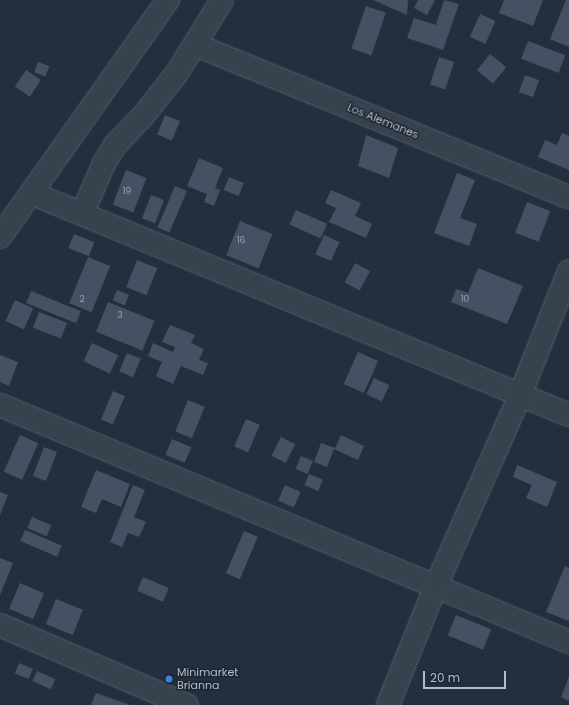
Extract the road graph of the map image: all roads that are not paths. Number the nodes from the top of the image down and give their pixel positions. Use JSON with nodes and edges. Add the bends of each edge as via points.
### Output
{"nodes":[{"id":1,"x":168,"y":0,"type":"edge"},
{"id":2,"x":222,"y":0,"type":"edge"},
{"id":3,"x":196,"y":45,"type":"junction"},
{"id":4,"x":31,"y":193,"type":"junction"},
{"id":5,"x":569,"y":197,"type":"edge"},
{"id":6,"x":82,"y":214,"type":"junction"},
{"id":7,"x":0,"y":237,"type":"edge"},
{"id":8,"x":569,"y":271,"type":"edge"},
{"id":9,"x":520,"y":395,"type":"junction"},
{"id":10,"x":0,"y":404,"type":"edge"},
{"id":11,"x":569,"y":415,"type":"edge"},
{"id":12,"x":435,"y":588,"type":"junction"},
{"id":13,"x":0,"y":625,"type":"edge"},
{"id":14,"x":569,"y":642,"type":"edge"},
{"id":15,"x":186,"y":705,"type":"edge"},
{"id":16,"x":388,"y":705,"type":"edge"}],
"edges":[{"from":1,"to":4,"type":"street"},
{"from":2,"to":3,"type":"street"},
{"from":3,"to":5,"type":"street","name":"Los Alemanes"},
{"from":3,"to":6,"type":"street","via":[[143,116],[116,144],[104,163]]},
{"from":4,"to":6,"type":"street"},
{"from":4,"to":7,"type":"street"},
{"from":6,"to":9,"type":"street"},
{"from":8,"to":9,"type":"street"},
{"from":9,"to":11,"type":"street"},
{"from":9,"to":12,"type":"street"},
{"from":10,"to":12,"type":"street"},
{"from":12,"to":14,"type":"street"},
{"from":12,"to":16,"type":"street"},
{"from":13,"to":15,"type":"street"}]}
